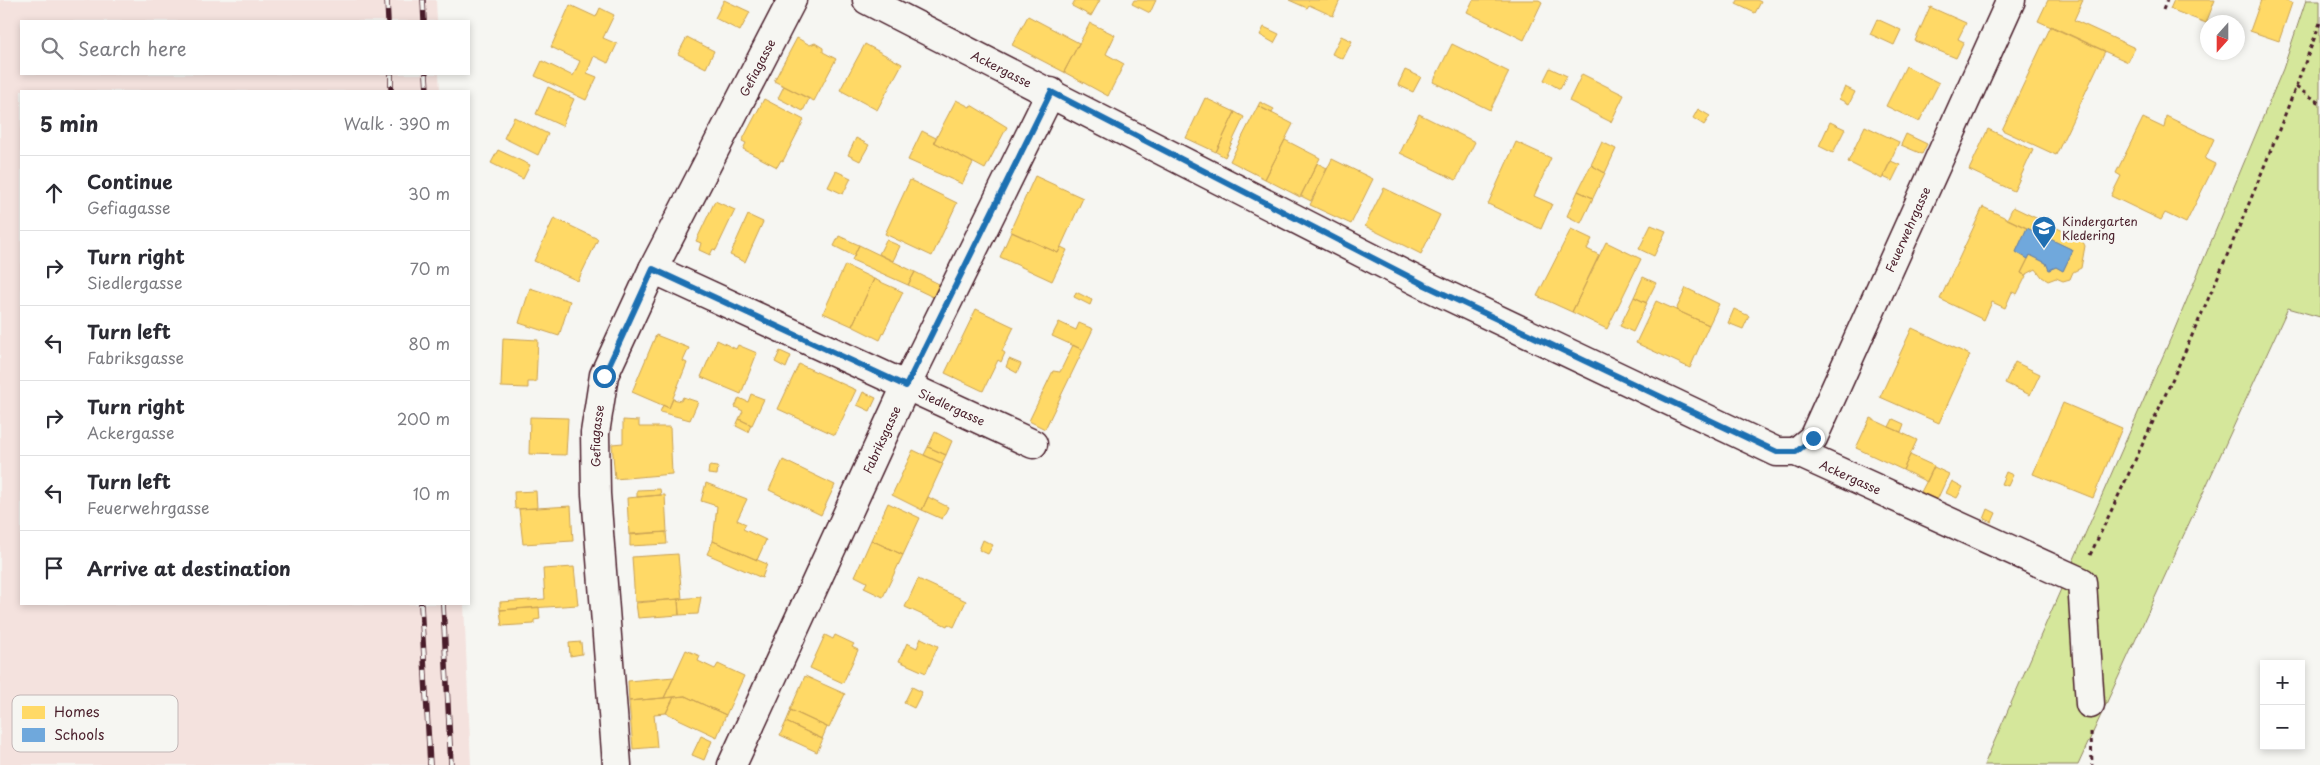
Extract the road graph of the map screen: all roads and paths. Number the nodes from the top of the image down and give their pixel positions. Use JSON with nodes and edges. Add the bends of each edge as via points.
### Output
{"nodes":[{"id":1,"x":792,"y":0,"type":"edge"},
{"id":2,"x":867,"y":0,"type":"edge"},
{"id":3,"x":2012,"y":0,"type":"edge"},
{"id":4,"x":2167,"y":0,"type":"edge"},
{"id":5,"x":2163,"y":10,"type":"dead end"},
{"id":6,"x":2320,"y":23,"type":"edge"},
{"id":7,"x":2296,"y":87,"type":"junction"},
{"id":8,"x":1051,"y":92,"type":"junction"},
{"id":9,"x":2320,"y":103,"type":"edge"},
{"id":10,"x":653,"y":269,"type":"junction"},
{"id":11,"x":906,"y":386,"type":"junction"},
{"id":12,"x":1033,"y":444,"type":"dead end"},
{"id":13,"x":1796,"y":452,"type":"junction"},
{"id":14,"x":2078,"y":580,"type":"junction"},
{"id":15,"x":2090,"y":704,"type":"joint"},
{"id":16,"x":617,"y":765,"type":"edge"},
{"id":17,"x":732,"y":765,"type":"edge"},
{"id":18,"x":2092,"y":765,"type":"edge"}],
"edges":[{"from":1,"to":10,"type":"street","name":"Gefiagasse"},
{"from":2,"to":8,"type":"street","name":"Ackergasse"},
{"from":3,"to":13,"type":"street","name":"Feuerwehrgasse","via":[[1813,438]]},
{"from":4,"to":5,"type":"path"},
{"from":6,"to":7,"type":"path"},
{"from":7,"to":9,"type":"path"},
{"from":7,"to":14,"type":"path","via":[[2190,341]]},
{"from":8,"to":11,"type":"street","name":"Fabriksgasse"},
{"from":8,"to":13,"type":"street","name":"Ackergasse","via":[[1423,284],[1777,452]]},
{"from":10,"to":11,"type":"street","name":"Siedlergasse"},
{"from":10,"to":16,"type":"street","name":"Gefiagasse","via":[[604,376],[595,433],[596,494]]},
{"from":11,"to":12,"type":"street","name":"Siedlergasse"},
{"from":11,"to":17,"type":"street","name":"Fabriksgasse"},
{"from":13,"to":14,"type":"street","name":"Ackergasse"},
{"from":14,"to":15,"type":"street","via":[[2082,582]]},
{"from":15,"to":18,"type":"path"}]}
